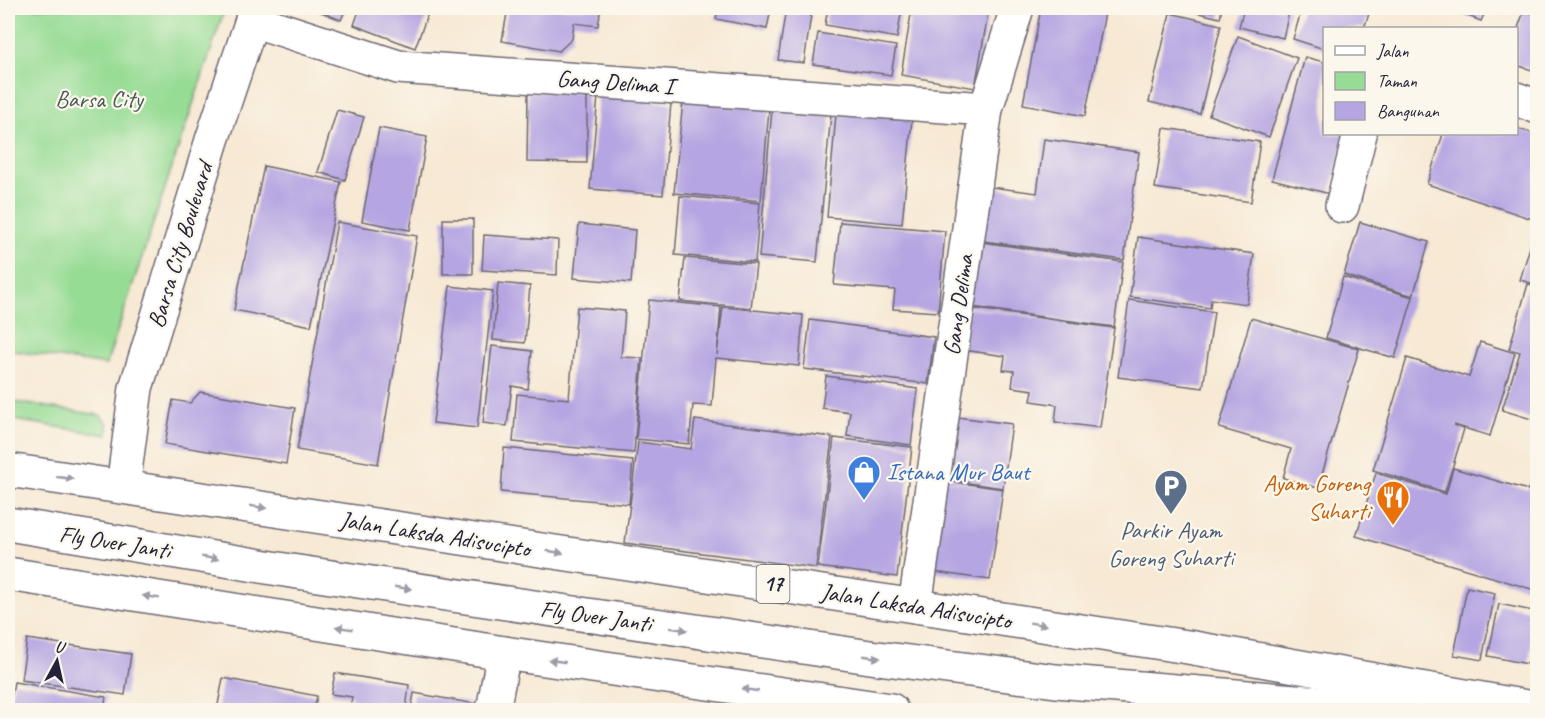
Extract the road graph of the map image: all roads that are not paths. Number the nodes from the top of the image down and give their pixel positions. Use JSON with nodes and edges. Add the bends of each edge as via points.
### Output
{"nodes":[{"id":1,"x":1017,"y":8,"type":"edge"},
{"id":2,"x":254,"y":14,"type":"edge"},
{"id":3,"x":1518,"y":100,"type":"edge"},
{"id":4,"x":1538,"y":107,"type":"edge"},
{"id":5,"x":986,"y":109,"type":"junction"},
{"id":6,"x":1360,"y":135,"type":"edge"},
{"id":7,"x":1342,"y":206,"type":"dead end"},
{"id":8,"x":8,"y":470,"type":"edge"},
{"id":9,"x":123,"y":487,"type":"junction"},
{"id":10,"x":8,"y":524,"type":"edge"},
{"id":11,"x":8,"y":574,"type":"edge"},
{"id":12,"x":915,"y":606,"type":"junction"},
{"id":13,"x":504,"y":653,"type":"junction"},
{"id":14,"x":1538,"y":709,"type":"edge"},
{"id":15,"x":493,"y":711,"type":"edge"},
{"id":16,"x":891,"y":711,"type":"edge"},
{"id":17,"x":1405,"y":711,"type":"edge"}],
"edges":[{"from":1,"to":5,"type":"main road","name":"Gang Delima"},
{"from":2,"to":5,"type":"main road","name":"Gang Delima I","via":[[398,67]]},
{"from":2,"to":9,"type":"main road","name":"Barsa City Boulevard","via":[[136,388]]},
{"from":3,"to":4,"type":"main road"},
{"from":5,"to":12,"type":"main road","name":"Gang Delima"},
{"from":6,"to":7,"type":"main road"},
{"from":8,"to":9,"type":"main road","name":"Jalan Laksda Adisucipto","number":"17","one_way":true},
{"from":9,"to":12,"type":"main road","name":"Jalan Laksda Adisucipto","number":"17","one_way":true},
{"from":10,"to":17,"type":"main road","name":"Fly Over Janti","one_way":true,"via":[[291,571],[858,656],[1056,681]]},
{"from":13,"to":11,"type":"main road","one_way":true},
{"from":12,"to":14,"type":"main road","name":"Jalan Laksda Adisucipto","number":"17","one_way":true,"via":[[1188,647]]},
{"from":13,"to":15,"type":"main road"},
{"from":16,"to":13,"type":"main road","one_way":true}]}
